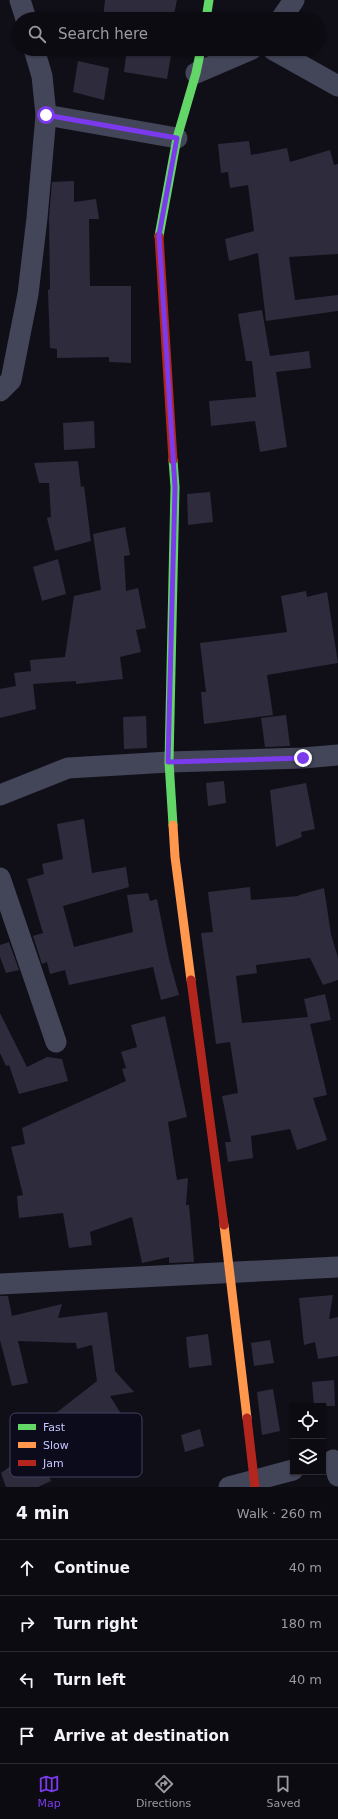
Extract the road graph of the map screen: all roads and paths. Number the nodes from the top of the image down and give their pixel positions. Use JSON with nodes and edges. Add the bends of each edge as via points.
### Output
{"nodes":[{"id":1,"x":20,"y":0,"type":"edge"},
{"id":2,"x":209,"y":0,"type":"edge"},
{"id":3,"x":294,"y":0,"type":"edge"},
{"id":4,"x":24,"y":12,"type":"edge"},
{"id":5,"x":207,"y":12,"type":"edge"},
{"id":6,"x":286,"y":12,"type":"edge"},
{"id":7,"x":36,"y":56,"type":"edge"},
{"id":8,"x":200,"y":56,"type":"edge"},
{"id":9,"x":236,"y":56,"type":"edge"},
{"id":10,"x":284,"y":56,"type":"edge"},
{"id":11,"x":196,"y":73,"type":"junction"},
{"id":12,"x":338,"y":86,"type":"edge"},
{"id":13,"x":46,"y":115,"type":"junction"},
{"id":14,"x":177,"y":138,"type":"junction"},
{"id":15,"x":0,"y":391,"type":"edge"},
{"id":16,"x":338,"y":755,"type":"edge"},
{"id":17,"x":168,"y":762,"type":"junction"},
{"id":18,"x":0,"y":795,"type":"edge"},
{"id":19,"x":0,"y":878,"type":"edge"},
{"id":20,"x":56,"y":1042,"type":"dead end"},
{"id":21,"x":338,"y":1267,"type":"edge"},
{"id":22,"x":230,"y":1272,"type":"junction"},
{"id":23,"x":0,"y":1284,"type":"edge"},
{"id":24,"x":290,"y":1471,"type":"edge"},
{"id":25,"x":254,"y":1485,"type":"edge"},
{"id":26,"x":229,"y":1487,"type":"edge"}],
"edges":[{"from":1,"to":4,"type":"street"},
{"from":2,"to":5,"type":"street"},
{"from":3,"to":6,"type":"street"},
{"from":7,"to":13,"type":"street","via":[[42,76]]},
{"from":8,"to":11,"type":"street"},
{"from":9,"to":11,"type":"street"},
{"from":10,"to":12,"type":"street"},
{"from":11,"to":14,"type":"street"},
{"from":13,"to":14,"type":"street"},
{"from":13,"to":15,"type":"street","via":[[28,294],[11,380]]},
{"from":14,"to":17,"type":"street","via":[[159,235],[175,487]]},
{"from":16,"to":17,"type":"street"},
{"from":17,"to":18,"type":"street","via":[[68,768]]},
{"from":17,"to":22,"type":"street","via":[[175,857]]},
{"from":19,"to":20,"type":"street"},
{"from":21,"to":22,"type":"street"},
{"from":22,"to":23,"type":"street"},
{"from":22,"to":25,"type":"street"},
{"from":24,"to":25,"type":"street"},
{"from":25,"to":26,"type":"street"}]}
